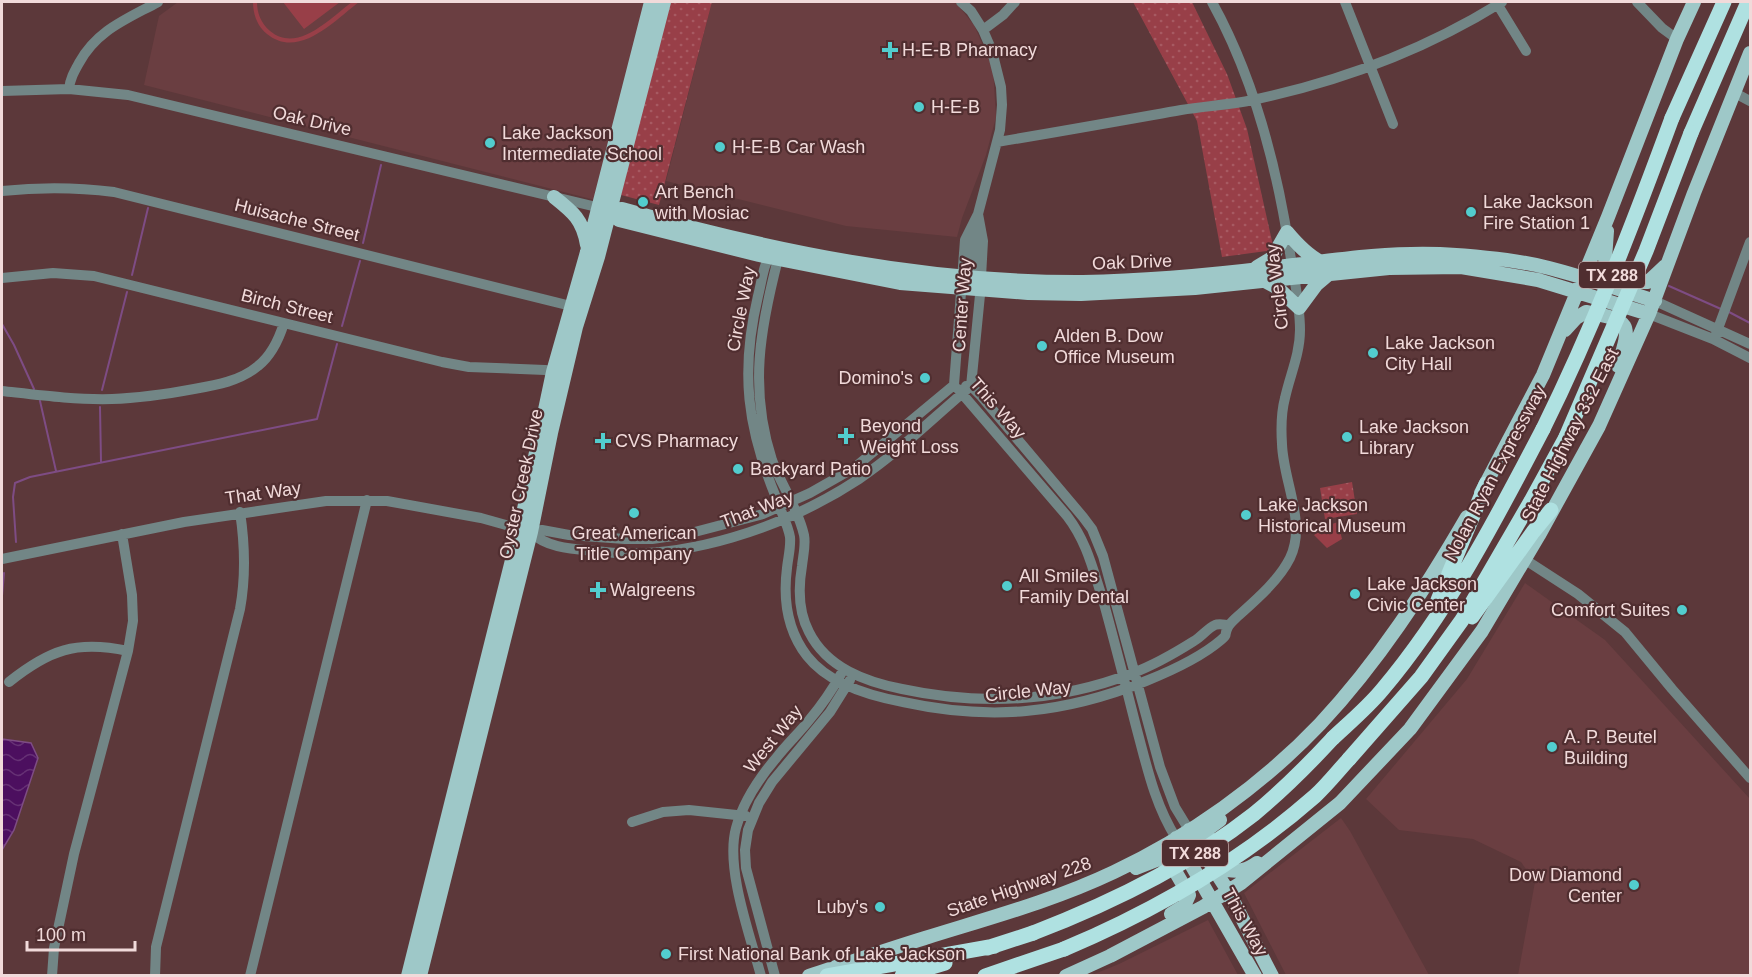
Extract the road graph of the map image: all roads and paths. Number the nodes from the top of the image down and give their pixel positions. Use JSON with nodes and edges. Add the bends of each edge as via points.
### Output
{"nodes":[{"id":1,"x":158,"y":2,"type":"edge"},
{"id":2,"x":651,"y":2,"type":"edge"},
{"id":3,"x":664,"y":2,"type":"edge"},
{"id":4,"x":961,"y":2,"type":"edge"},
{"id":5,"x":1015,"y":2,"type":"edge"},
{"id":6,"x":1212,"y":2,"type":"edge"},
{"id":7,"x":1345,"y":2,"type":"edge"},
{"id":8,"x":1499,"y":2,"type":"edge"},
{"id":9,"x":1637,"y":2,"type":"edge"},
{"id":10,"x":1694,"y":2,"type":"edge"},
{"id":11,"x":1724,"y":2,"type":"edge"},
{"id":12,"x":1748,"y":2,"type":"edge"},
{"id":13,"x":983,"y":30,"type":"junction"},
{"id":14,"x":1677,"y":39,"type":"junction"},
{"id":15,"x":1526,"y":51,"type":"dead end"},
{"id":16,"x":1750,"y":53,"type":"edge"},
{"id":17,"x":1372,"y":67,"type":"junction"},
{"id":18,"x":69,"y":89,"type":"junction"},
{"id":19,"x":2,"y":91,"type":"edge"},
{"id":20,"x":1733,"y":92,"type":"junction"},
{"id":21,"x":1253,"y":100,"type":"junction"},
{"id":22,"x":1750,"y":101,"type":"edge"},
{"id":23,"x":1393,"y":124,"type":"dead end"},
{"id":24,"x":997,"y":142,"type":"junction"},
{"id":25,"x":2,"y":191,"type":"edge"},
{"id":26,"x":554,"y":197,"type":"junction"},
{"id":27,"x":605,"y":209,"type":"junction"},
{"id":28,"x":978,"y":214,"type":"junction"},
{"id":29,"x":1608,"y":217,"type":"junction"},
{"id":30,"x":1287,"y":232,"type":"junction"},
{"id":31,"x":1750,"y":242,"type":"edge"},
{"id":32,"x":587,"y":252,"type":"junction"},
{"id":33,"x":774,"y":254,"type":"junction"},
{"id":34,"x":1669,"y":260,"type":"junction"},
{"id":35,"x":1325,"y":268,"type":"junction"},
{"id":36,"x":1251,"y":270,"type":"junction"},
{"id":37,"x":1520,"y":270,"type":"junction"},
{"id":38,"x":1293,"y":271,"type":"junction"},
{"id":39,"x":2,"y":278,"type":"edge"},
{"id":40,"x":1584,"y":278,"type":"junction"},
{"id":41,"x":1265,"y":281,"type":"junction"},
{"id":42,"x":972,"y":282,"type":"junction"},
{"id":43,"x":1578,"y":291,"type":"junction"},
{"id":44,"x":576,"y":307,"type":"junction"},
{"id":45,"x":1299,"y":308,"type":"junction"},
{"id":46,"x":1652,"y":308,"type":"junction"},
{"id":47,"x":284,"y":323,"type":"junction"},
{"id":48,"x":1716,"y":334,"type":"junction"},
{"id":49,"x":1557,"y":339,"type":"junction"},
{"id":50,"x":1750,"y":344,"type":"edge"},
{"id":51,"x":1750,"y":358,"type":"edge"},
{"id":52,"x":559,"y":373,"type":"junction"},
{"id":53,"x":1618,"y":382,"type":"junction"},
{"id":54,"x":954,"y":385,"type":"junction"},
{"id":55,"x":972,"y":386,"type":"junction"},
{"id":56,"x":2,"y":391,"type":"edge"},
{"id":57,"x":962,"y":394,"type":"junction"},
{"id":58,"x":1486,"y":483,"type":"junction"},
{"id":59,"x":367,"y":500,"type":"junction"},
{"id":60,"x":780,"y":507,"type":"junction"},
{"id":61,"x":793,"y":508,"type":"junction"},
{"id":62,"x":1551,"y":510,"type":"junction"},
{"id":63,"x":240,"y":512,"type":"junction"},
{"id":64,"x":784,"y":518,"type":"junction"},
{"id":65,"x":525,"y":530,"type":"junction"},
{"id":66,"x":122,"y":534,"type":"junction"},
{"id":67,"x":605,"y":538,"type":"junction"},
{"id":68,"x":610,"y":554,"type":"junction"},
{"id":69,"x":2,"y":559,"type":"edge"},
{"id":70,"x":1524,"y":559,"type":"junction"},
{"id":71,"x":1229,"y":625,"type":"junction"},
{"id":72,"x":1424,"y":634,"type":"junction"},
{"id":73,"x":128,"y":651,"type":"junction"},
{"id":74,"x":849,"y":671,"type":"junction"},
{"id":75,"x":1134,"y":672,"type":"junction"},
{"id":76,"x":1123,"y":676,"type":"junction"},
{"id":77,"x":1422,"y":677,"type":"junction"},
{"id":78,"x":9,"y":682,"type":"dead end"},
{"id":79,"x":843,"y":683,"type":"junction"},
{"id":80,"x":1138,"y":684,"type":"junction"},
{"id":81,"x":1126,"y":688,"type":"junction"},
{"id":82,"x":1750,"y":778,"type":"edge"},
{"id":83,"x":767,"y":779,"type":"junction"},
{"id":84,"x":1246,"y":790,"type":"junction"},
{"id":85,"x":740,"y":815,"type":"junction"},
{"id":86,"x":752,"y":817,"type":"junction"},
{"id":87,"x":632,"y":822,"type":"dead end"},
{"id":88,"x":1189,"y":830,"type":"junction"},
{"id":89,"x":1176,"y":838,"type":"junction"},
{"id":90,"x":1277,"y":856,"type":"junction"},
{"id":91,"x":734,"y":867,"type":"junction"},
{"id":92,"x":746,"y":868,"type":"junction"},
{"id":93,"x":1115,"y":872,"type":"junction"},
{"id":94,"x":1227,"y":891,"type":"junction"},
{"id":95,"x":1213,"y":900,"type":"junction"},
{"id":96,"x":763,"y":934,"type":"junction"},
{"id":97,"x":751,"y":937,"type":"junction"},
{"id":98,"x":1144,"y":938,"type":"junction"},
{"id":99,"x":994,"y":946,"type":"junction"},
{"id":100,"x":991,"y":974,"type":"edge"},
{"id":101,"x":52,"y":975,"type":"edge"},
{"id":102,"x":155,"y":975,"type":"edge"},
{"id":103,"x":250,"y":975,"type":"edge"},
{"id":104,"x":408,"y":975,"type":"edge"},
{"id":105,"x":420,"y":975,"type":"edge"},
{"id":106,"x":761,"y":975,"type":"edge"},
{"id":107,"x":775,"y":975,"type":"edge"},
{"id":108,"x":808,"y":975,"type":"edge"},
{"id":109,"x":827,"y":975,"type":"edge"},
{"id":110,"x":902,"y":975,"type":"edge"},
{"id":111,"x":1066,"y":975,"type":"edge"},
{"id":112,"x":1255,"y":975,"type":"edge"},
{"id":113,"x":1272,"y":975,"type":"edge"}],
"edges":[{"from":1,"to":18,"type":"street","via":[[100,35],[83,55],[70,78]]},
{"from":2,"to":27,"type":"main road","name":"Oyster Creek Drive"},
{"from":3,"to":27,"type":"main road","name":"Oyster Creek Drive"},
{"from":4,"to":13,"type":"street","name":"Center Way"},
{"from":5,"to":13,"type":"street"},
{"from":6,"to":21,"type":"street","name":"Circle Way","via":[[1236,50]]},
{"from":7,"to":17,"type":"street"},
{"from":8,"to":15,"type":"street"},
{"from":8,"to":17,"type":"street","via":[[1430,43]]},
{"from":9,"to":14,"type":"street"},
{"from":10,"to":14,"type":"main road"},
{"from":11,"to":72,"type":"highway","name":"Nolan Ryan Expressway","number":"TX 288","bridge":true,"via":[[1672,118],[1585,341],[1492,524]]},
{"from":12,"to":77,"type":"highway","number":"TX 288","bridge":true,"via":[[1566,436],[1462,620]]},
{"from":13,"to":24,"type":"street","name":"Center Way","via":[[1001,87]]},
{"from":14,"to":29,"type":"main road"},
{"from":16,"to":20,"type":"main road","name":"State Highway 332 East"},
{"from":17,"to":21,"type":"street"},
{"from":17,"to":23,"type":"street"},
{"from":18,"to":19,"type":"street","name":"Oak Drive"},
{"from":18,"to":26,"type":"street","name":"Oak Drive","via":[[171,104]]},
{"from":20,"to":22,"type":"street"},
{"from":20,"to":34,"type":"main road","name":"State Highway 332 East"},
{"from":21,"to":24,"type":"street"},
{"from":21,"to":30,"type":"street","name":"Circle Way"},
{"from":24,"to":28,"type":"street","name":"Center Way"},
{"from":25,"to":44,"type":"street","name":"Huisache Street","via":[[73,187],[114,192]]},
{"from":26,"to":27,"type":"street","name":"Oak Drive"},
{"from":26,"to":32,"type":"main road","via":[[572,211],[582,226]]},
{"from":27,"to":32,"type":"main road","name":"Oyster Creek Drive"},
{"from":27,"to":33,"type":"main road","name":"Oak Drive","via":[[622,209]]},
{"from":27,"to":44,"type":"main road","name":"Oyster Creek Drive","via":[[598,257]]},
{"from":28,"to":42,"type":"street","name":"Center Way","via":[[983,241]]},
{"from":28,"to":42,"type":"street","name":"Center Way","via":[[966,240]]},
{"from":29,"to":34,"type":"main road","via":[[1605,259],[1611,274],[1648,282]]},
{"from":29,"to":40,"type":"main road"},
{"from":30,"to":35,"type":"main road"},
{"from":30,"to":36,"type":"main road","via":[[1272,258]]},
{"from":30,"to":38,"type":"street","name":"Circle Way"},
{"from":31,"to":48,"type":"street"},
{"from":32,"to":44,"type":"main road","name":"Oyster Creek Drive"},
{"from":33,"to":42,"type":"main road","name":"Oak Drive","via":[[900,283]]},
{"from":33,"to":60,"type":"street","name":"Circle Way","via":[[750,339],[747,377],[754,434]]},
{"from":33,"to":61,"type":"street","name":"Circle Way","via":[[758,377],[767,441]]},
{"from":34,"to":46,"type":"main road","name":"State Highway 332 East"},
{"from":35,"to":37,"type":"main road","name":"Oak Drive","via":[[1450,261]]},
{"from":35,"to":38,"type":"main road","name":"Oak Drive"},
{"from":35,"to":45,"type":"main road"},
{"from":36,"to":38,"type":"main road","name":"Oak Drive"},
{"from":36,"to":42,"type":"main road","name":"Oak Drive","via":[[1137,281]]},
{"from":37,"to":40,"type":"main road","name":"Oak Drive"},
{"from":37,"to":43,"type":"main road","name":"Oak Drive"},
{"from":38,"to":41,"type":"main road","name":"Oak Drive"},
{"from":38,"to":45,"type":"street","name":"Circle Way"},
{"from":39,"to":47,"type":"street","name":"Birch Street","via":[[53,273],[94,276]]},
{"from":40,"to":43,"type":"main road"},
{"from":40,"to":46,"type":"main road","name":"Oak Drive"},
{"from":41,"to":42,"type":"main road","name":"Oak Drive","via":[[1081,294],[1028,293]]},
{"from":41,"to":45,"type":"main road"},
{"from":42,"to":54,"type":"street","name":"Center Way"},
{"from":42,"to":55,"type":"street","name":"Center Way"},
{"from":43,"to":46,"type":"main road","name":"Oak Drive"},
{"from":43,"to":49,"type":"main road"},
{"from":44,"to":52,"type":"main road","name":"Oyster Creek Drive"},
{"from":45,"to":71,"type":"street","name":"Circle Way","via":[[1298,348],[1285,398],[1281,436],[1285,477],[1295,514],[1295,542],[1285,566]]},
{"from":46,"to":48,"type":"street"},
{"from":46,"to":53,"type":"main road","name":"State Highway 332 East"},
{"from":47,"to":52,"type":"street","name":"Birch Street","via":[[469,367]]},
{"from":47,"to":56,"type":"street","via":[[278,341],[260,365],[220,384],[164,395],[111,399]]},
{"from":48,"to":50,"type":"street"},
{"from":48,"to":51,"type":"street"},
{"from":49,"to":53,"type":"main road","via":[[1586,312],[1621,322],[1627,336],[1616,369]]},
{"from":49,"to":58,"type":"main road","name":"State Highway 228","via":[[1544,375]]},
{"from":52,"to":65,"type":"main road","name":"Oyster Creek Drive"},
{"from":53,"to":62,"type":"main road","name":"State Highway 332 East","via":[[1599,426]]},
{"from":54,"to":55,"type":"street","name":"This Way"},
{"from":54,"to":57,"type":"street","name":"This Way"},
{"from":54,"to":61,"type":"street","name":"That Way","via":[[854,468]]},
{"from":55,"to":57,"type":"street"},
{"from":55,"to":75,"type":"street","name":"This Way","via":[[1090,526],[1104,556]]},
{"from":57,"to":61,"type":"street","name":"That Way","via":[[860,478],[836,493]]},
{"from":57,"to":76,"type":"street","name":"This Way","via":[[1080,533],[1093,565]]},
{"from":58,"to":72,"type":"highway"},
{"from":58,"to":84,"type":"main road","name":"State Highway 228","via":[[1431,579],[1376,657],[1319,725]]},
{"from":59,"to":63,"type":"street","name":"That Way","via":[[318,501]]},
{"from":59,"to":65,"type":"street","name":"That Way","via":[[427,507]]},
{"from":59,"to":103,"type":"street"},
{"from":60,"to":61,"type":"street","name":"That Way"},
{"from":60,"to":64,"type":"street","name":"Circle Way"},
{"from":60,"to":67,"type":"street","name":"That Way","via":[[687,534],[652,539]]},
{"from":61,"to":64,"type":"street","name":"That Way"},
{"from":61,"to":74,"type":"street","name":"Circle Way","via":[[805,539],[799,591],[801,613],[815,644],[830,660]]},
{"from":62,"to":70,"type":"main road","name":"State Highway 332 East"},
{"from":62,"to":77,"type":"highway","via":[[1458,636]]},
{"from":63,"to":66,"type":"street","name":"That Way"},
{"from":63,"to":102,"type":"street","via":[[245,572],[240,609],[156,947]]},
{"from":64,"to":68,"type":"street","name":"That Way","via":[[744,534],[688,548]]},
{"from":64,"to":79,"type":"street","name":"Circle Way","via":[[790,541],[784,590],[789,623],[813,663]]},
{"from":65,"to":67,"type":"street","name":"That Way"},
{"from":65,"to":68,"type":"street","name":"That Way","via":[[539,540]]},
{"from":65,"to":104,"type":"main road","name":"Oyster Creek Drive"},
{"from":65,"to":105,"type":"main road","name":"Oyster Creek Drive"},
{"from":66,"to":69,"type":"street","name":"That Way"},
{"from":66,"to":73,"type":"street","via":[[132,595]]},
{"from":67,"to":68,"type":"street"},
{"from":70,"to":82,"type":"street","via":[[1578,594],[1625,632]]},
{"from":70,"to":90,"type":"main road","name":"State Highway 332 East","via":[[1482,631],[1410,729],[1340,803]]},
{"from":71,"to":75,"type":"street","name":"Circle Way","via":[[1216,624],[1185,647]]},
{"from":71,"to":80,"type":"street","name":"Circle Way","via":[[1224,637],[1204,651]]},
{"from":72,"to":99,"type":"highway","name":"Nolan Ryan Expressway","number":"TX 288","bridge":true,"via":[[1382,691],[1290,783],[1253,814],[1141,886],[1089,911]]},
{"from":73,"to":78,"type":"street","via":[[70,648],[53,653]]},
{"from":73,"to":101,"type":"street","via":[[74,854]]},
{"from":74,"to":76,"type":"street","name":"Circle Way","via":[[873,683],[932,696],[993,700],[1060,693]]},
{"from":74,"to":79,"type":"street","name":"West Way"},
{"from":75,"to":76,"type":"street","name":"Circle Way"},
{"from":75,"to":80,"type":"street","name":"This Way"},
{"from":76,"to":81,"type":"street","name":"This Way"},
{"from":77,"to":100,"type":"highway","number":"TX 288","bridge":true,"via":[[1316,795],[1239,856],[1149,909],[1082,941]]},
{"from":79,"to":81,"type":"street","name":"Circle Way","via":[[872,696],[937,710],[992,713],[1061,706]]},
{"from":79,"to":83,"type":"street","name":"West Way","via":[[830,712]]},
{"from":80,"to":81,"type":"street","name":"Circle Way"},
{"from":80,"to":88,"type":"street","name":"This Way","via":[[1163,776]]},
{"from":81,"to":89,"type":"street","name":"This Way","via":[[1154,792]]},
{"from":83,"to":85,"type":"street","name":"West Way"},
{"from":83,"to":86,"type":"street","name":"West Way"},
{"from":84,"to":88,"type":"main road","name":"State Highway 228"},
{"from":84,"to":90,"type":"main road","via":[[1240,806],[1205,831],[1228,870],[1248,869],[1267,856]]},
{"from":85,"to":86,"type":"street"},
{"from":85,"to":87,"type":"street","via":[[676,810]]},
{"from":85,"to":91,"type":"street","name":"West Way","via":[[735,830]]},
{"from":86,"to":92,"type":"street","name":"West Way","via":[[746,842]]},
{"from":88,"to":89,"type":"main road","name":"State Highway 228"},
{"from":88,"to":94,"type":"main road","name":"This Way"},
{"from":89,"to":93,"type":"main road","name":"State Highway 228"},
{"from":89,"to":95,"type":"main road","name":"This Way"},
{"from":90,"to":94,"type":"main road"},
{"from":91,"to":92,"type":"street"},
{"from":91,"to":97,"type":"street","name":"West Way"},
{"from":92,"to":96,"type":"street","name":"West Way"},
{"from":93,"to":98,"type":"main road","via":[[1123,873],[1159,859],[1171,864],[1189,895],[1184,906],[1148,927]]},
{"from":93,"to":108,"type":"main road","name":"State Highway 228","via":[[1054,898]]},
{"from":94,"to":95,"type":"main road"},
{"from":94,"to":113,"type":"main road","name":"This Way"},
{"from":95,"to":98,"type":"main road"},
{"from":95,"to":112,"type":"main road","name":"This Way"},
{"from":96,"to":97,"type":"street"},
{"from":96,"to":107,"type":"street","name":"West Way"},
{"from":97,"to":106,"type":"street","name":"West Way"},
{"from":98,"to":111,"type":"main road"},
{"from":99,"to":109,"type":"highway"},
{"from":99,"to":110,"type":"highway","name":"Nolan Ryan Expressway","number":"TX 288"}]}
